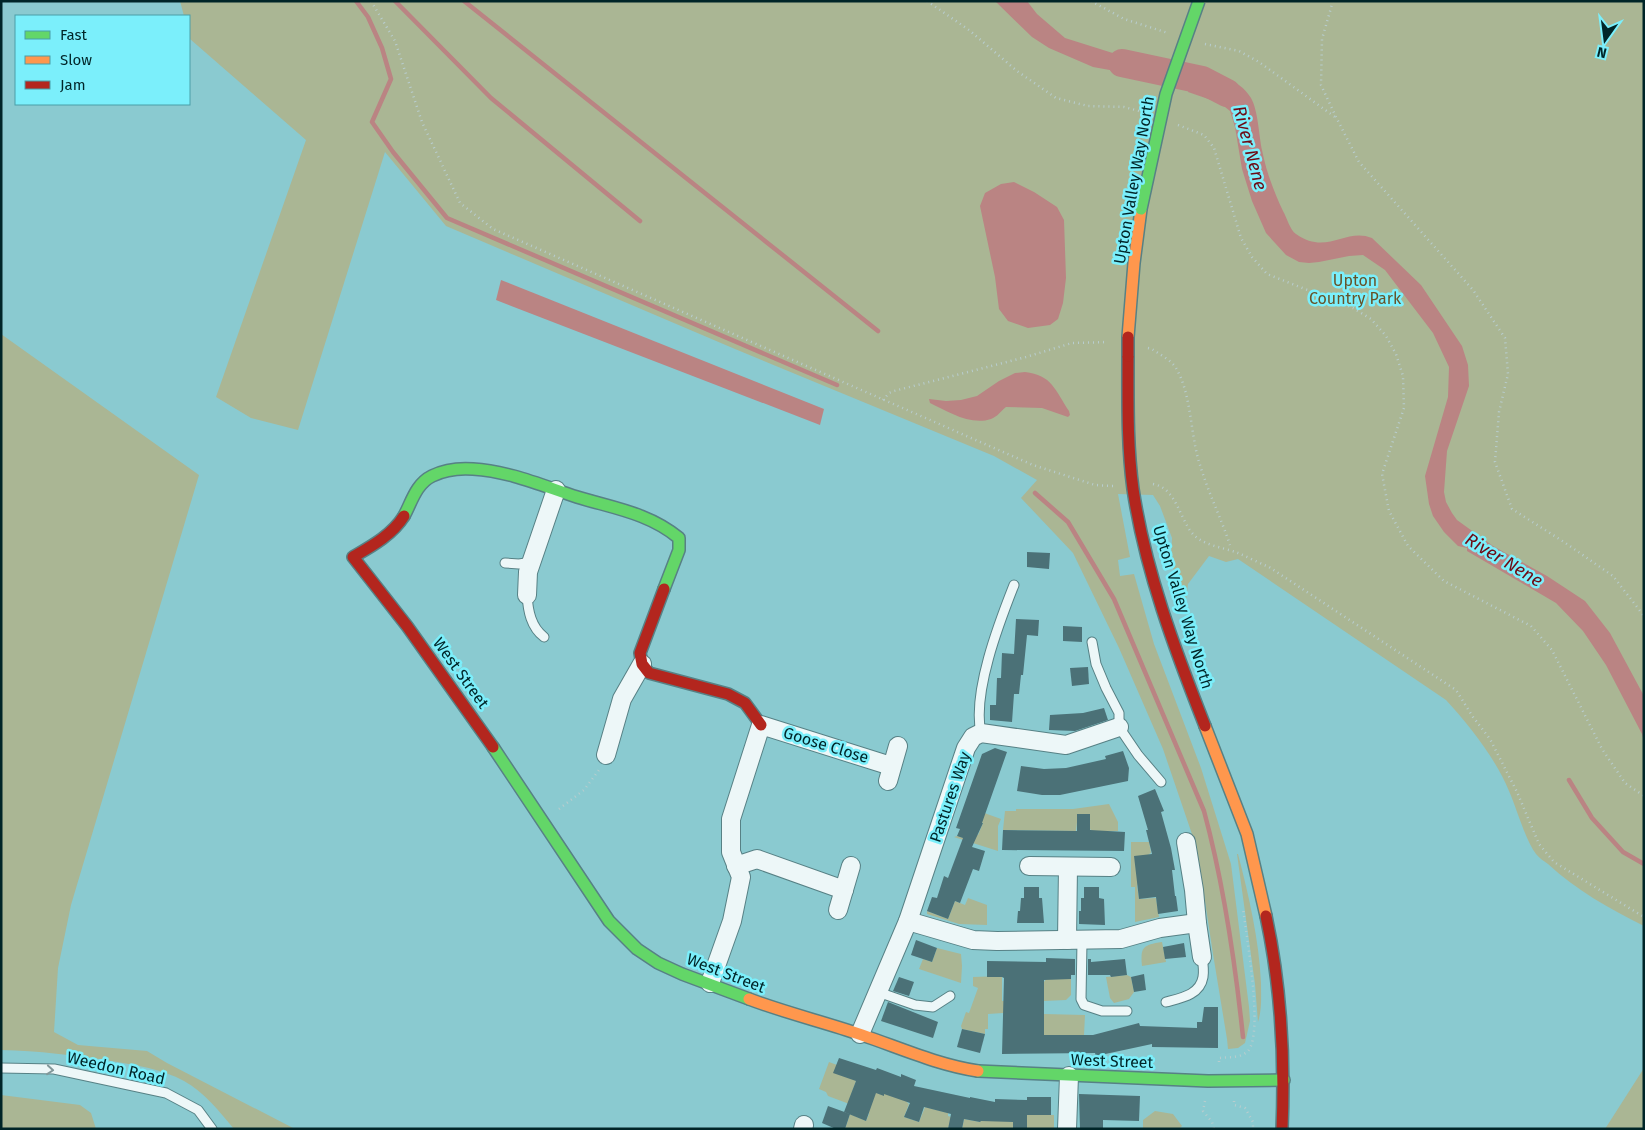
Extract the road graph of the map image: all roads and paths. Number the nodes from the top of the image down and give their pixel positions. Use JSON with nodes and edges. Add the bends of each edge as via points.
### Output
{"nodes":[{"id":1,"x":371,"y":1,"type":"edge"},
{"id":2,"x":927,"y":1,"type":"edge"},
{"id":3,"x":1091,"y":1,"type":"edge"},
{"id":4,"x":1200,"y":1,"type":"edge"},
{"id":5,"x":1334,"y":1,"type":"edge"},
{"id":6,"x":1173,"y":34,"type":"dead end"},
{"id":7,"x":1199,"y":42,"type":"dead end"},
{"id":8,"x":1147,"y":113,"type":"dead end"},
{"id":9,"x":1336,"y":118,"type":"junction"},
{"id":10,"x":1177,"y":125,"type":"dead end"},
{"id":11,"x":1103,"y":341,"type":"dead end"},
{"id":12,"x":1152,"y":349,"type":"dead end"},
{"id":13,"x":883,"y":400,"type":"junction"},
{"id":14,"x":1133,"y":483,"type":"junction"},
{"id":15,"x":556,"y":490,"type":"junction"},
{"id":16,"x":1230,"y":545,"type":"dead end"},
{"id":17,"x":532,"y":562,"type":"junction"},
{"id":18,"x":505,"y":563,"type":"dead end"},
{"id":19,"x":1014,"y":585,"type":"dead end"},
{"id":20,"x":527,"y":595,"type":"joint"},
{"id":21,"x":1644,"y":616,"type":"edge"},
{"id":22,"x":544,"y":637,"type":"dead end"},
{"id":23,"x":1092,"y":642,"type":"dead end"},
{"id":24,"x":642,"y":664,"type":"junction"},
{"id":25,"x":761,"y":725,"type":"junction"},
{"id":26,"x":1118,"y":727,"type":"junction"},
{"id":27,"x":981,"y":733,"type":"junction"},
{"id":28,"x":898,"y":746,"type":"dead end"},
{"id":29,"x":606,"y":755,"type":"joint"},
{"id":30,"x":1161,"y":782,"type":"dead end"},
{"id":31,"x":1644,"y":796,"type":"edge"},
{"id":32,"x":541,"y":820,"type":"junction"},
{"id":33,"x":1186,"y":842,"type":"dead end"},
{"id":34,"x":736,"y":866,"type":"junction"},
{"id":35,"x":851,"y":866,"type":"dead end"},
{"id":36,"x":1029,"y":866,"type":"dead end"},
{"id":37,"x":1111,"y":866,"type":"dead end"},
{"id":38,"x":1068,"y":867,"type":"junction"},
{"id":39,"x":844,"y":890,"type":"junction"},
{"id":40,"x":1242,"y":902,"type":"dead end"},
{"id":41,"x":838,"y":910,"type":"dead end"},
{"id":42,"x":1644,"y":917,"type":"edge"},
{"id":43,"x":908,"y":921,"type":"junction"},
{"id":44,"x":1197,"y":923,"type":"junction"},
{"id":45,"x":1074,"y":941,"type":"junction"},
{"id":46,"x":1202,"y":957,"type":"joint"},
{"id":47,"x":710,"y":984,"type":"junction"},
{"id":48,"x":878,"y":992,"type":"junction"},
{"id":49,"x":950,"y":996,"type":"dead end"},
{"id":50,"x":1166,"y":1002,"type":"dead end"},
{"id":51,"x":1127,"y":1010,"type":"dead end"},
{"id":52,"x":860,"y":1034,"type":"junction"},
{"id":53,"x":1,"y":1068,"type":"edge"},
{"id":54,"x":1069,"y":1076,"type":"junction"},
{"id":55,"x":1284,"y":1080,"type":"junction"},
{"id":56,"x":1213,"y":1081,"type":"junction"},
{"id":57,"x":1234,"y":1098,"type":"dead end"},
{"id":58,"x":212,"y":1129,"type":"edge"},
{"id":59,"x":1067,"y":1129,"type":"edge"},
{"id":60,"x":1214,"y":1129,"type":"edge"},
{"id":61,"x":1253,"y":1129,"type":"edge"},
{"id":62,"x":1282,"y":1129,"type":"edge"}],
"edges":[{"from":1,"to":13,"type":"path","via":[[395,41],[422,122],[460,203],[493,229]]},
{"from":2,"to":8,"type":"path","via":[[1056,98],[1088,106],[1124,107]]},
{"from":3,"to":6,"type":"path","via":[[1124,19]]},
{"from":4,"to":14,"type":"street","name":"Upton Valley Way North","bridge":true,"via":[[1166,94],[1141,209],[1128,337],[1128,431]]},
{"from":5,"to":9,"type":"path","via":[[1322,39],[1321,85]]},
{"from":7,"to":9,"type":"path","via":[[1239,51],[1259,62]]},
{"from":9,"to":21,"type":"path","via":[[1360,162],[1473,290],[1505,338],[1508,374],[1495,462],[1512,509],[1613,576]]},
{"from":10,"to":31,"type":"path","via":[[1204,134],[1214,148],[1241,238],[1267,274],[1353,308],[1371,319],[1386,336],[1403,376],[1404,408],[1382,474],[1390,511],[1408,546],[1444,581],[1531,626],[1552,650],[1602,749],[1625,783]]},
{"from":11,"to":13,"type":"path","via":[[1072,343],[894,391]]},
{"from":12,"to":16,"type":"path","via":[[1174,365],[1181,377],[1200,467]]},
{"from":13,"to":14,"type":"path","via":[[1068,477],[1095,485]]},
{"from":14,"to":42,"type":"path","via":[[1162,486],[1193,534],[1210,545],[1269,567],[1456,690],[1490,739],[1539,844],[1554,862]]},
{"from":14,"to":55,"type":"street","name":"Upton Valley Way North","via":[[1141,530],[1166,619],[1252,851],[1274,957]]},
{"from":15,"to":17,"type":"street"},
{"from":15,"to":24,"type":"street","via":[[643,517],[671,530],[679,538],[679,550],[640,653]]},
{"from":15,"to":32,"type":"street","name":"West Street","via":[[506,474],[473,469],[446,471],[425,479],[403,519],[391,533],[353,557],[459,698]]},
{"from":17,"to":18,"type":"lane"},
{"from":17,"to":20,"type":"street"},
{"from":19,"to":27,"type":"lane","via":[[984,681],[978,720]]},
{"from":20,"to":22,"type":"lane","via":[[533,626]]},
{"from":23,"to":26,"type":"lane","via":[[1096,664],[1119,713]]},
{"from":24,"to":25,"type":"street","via":[[649,673],[728,694],[746,703]]},
{"from":24,"to":29,"type":"street","via":[[622,699]]},
{"from":25,"to":28,"type":"street","name":"Goose Close","via":[[890,773]]},
{"from":25,"to":34,"type":"street","via":[[731,819],[731,852]]},
{"from":26,"to":27,"type":"street","name":"Pastures Way","via":[[1066,745]]},
{"from":26,"to":30,"type":"lane"},
{"from":27,"to":43,"type":"street","name":"Pastures Way","via":[[973,737],[966,748]]},
{"from":29,"to":32,"type":"path","via":[[584,790],[567,805]]},
{"from":32,"to":47,"type":"street","name":"West Street","via":[[608,921],[637,949],[658,963]]},
{"from":33,"to":44,"type":"street"},
{"from":34,"to":39,"type":"street","via":[[757,859]]},
{"from":34,"to":47,"type":"street","via":[[741,877],[732,921]]},
{"from":35,"to":39,"type":"street"},
{"from":36,"to":38,"type":"street"},
{"from":37,"to":38,"type":"street"},
{"from":38,"to":45,"type":"street"},
{"from":39,"to":41,"type":"street"},
{"from":40,"to":56,"type":"path","via":[[1256,1010],[1254,1036],[1247,1052],[1219,1058]]},
{"from":43,"to":45,"type":"street","via":[[973,940]]},
{"from":43,"to":48,"type":"street","name":"Pastures Way"},
{"from":44,"to":45,"type":"street","via":[[1160,928],[1121,939]]},
{"from":44,"to":46,"type":"street"},
{"from":45,"to":51,"type":"lane","via":[[1084,1005],[1102,1012]]},
{"from":46,"to":50,"type":"lane","via":[[1203,977],[1199,988],[1190,995]]},
{"from":47,"to":52,"type":"street","name":"West Street","via":[[775,1009]]},
{"from":48,"to":49,"type":"lane","via":[[915,1005],[933,1007]]},
{"from":48,"to":52,"type":"street","name":"Pastures Way"},
{"from":52,"to":54,"type":"street","name":"West Street","via":[[946,1065],[977,1071]]},
{"from":53,"to":58,"type":"lane","name":"Weedon Road","one_way":true,"via":[[54,1069],[166,1093],[198,1110]]},
{"from":54,"to":56,"type":"street","name":"West Street"},
{"from":54,"to":59,"type":"street"},
{"from":55,"to":56,"type":"street","name":"West Street"},
{"from":55,"to":62,"type":"street","name":"Upton Valley Way North"},
{"from":56,"to":60,"type":"path","via":[[1203,1111]]},
{"from":57,"to":61,"type":"path","via":[[1234,1105],[1245,1108]]}]}
